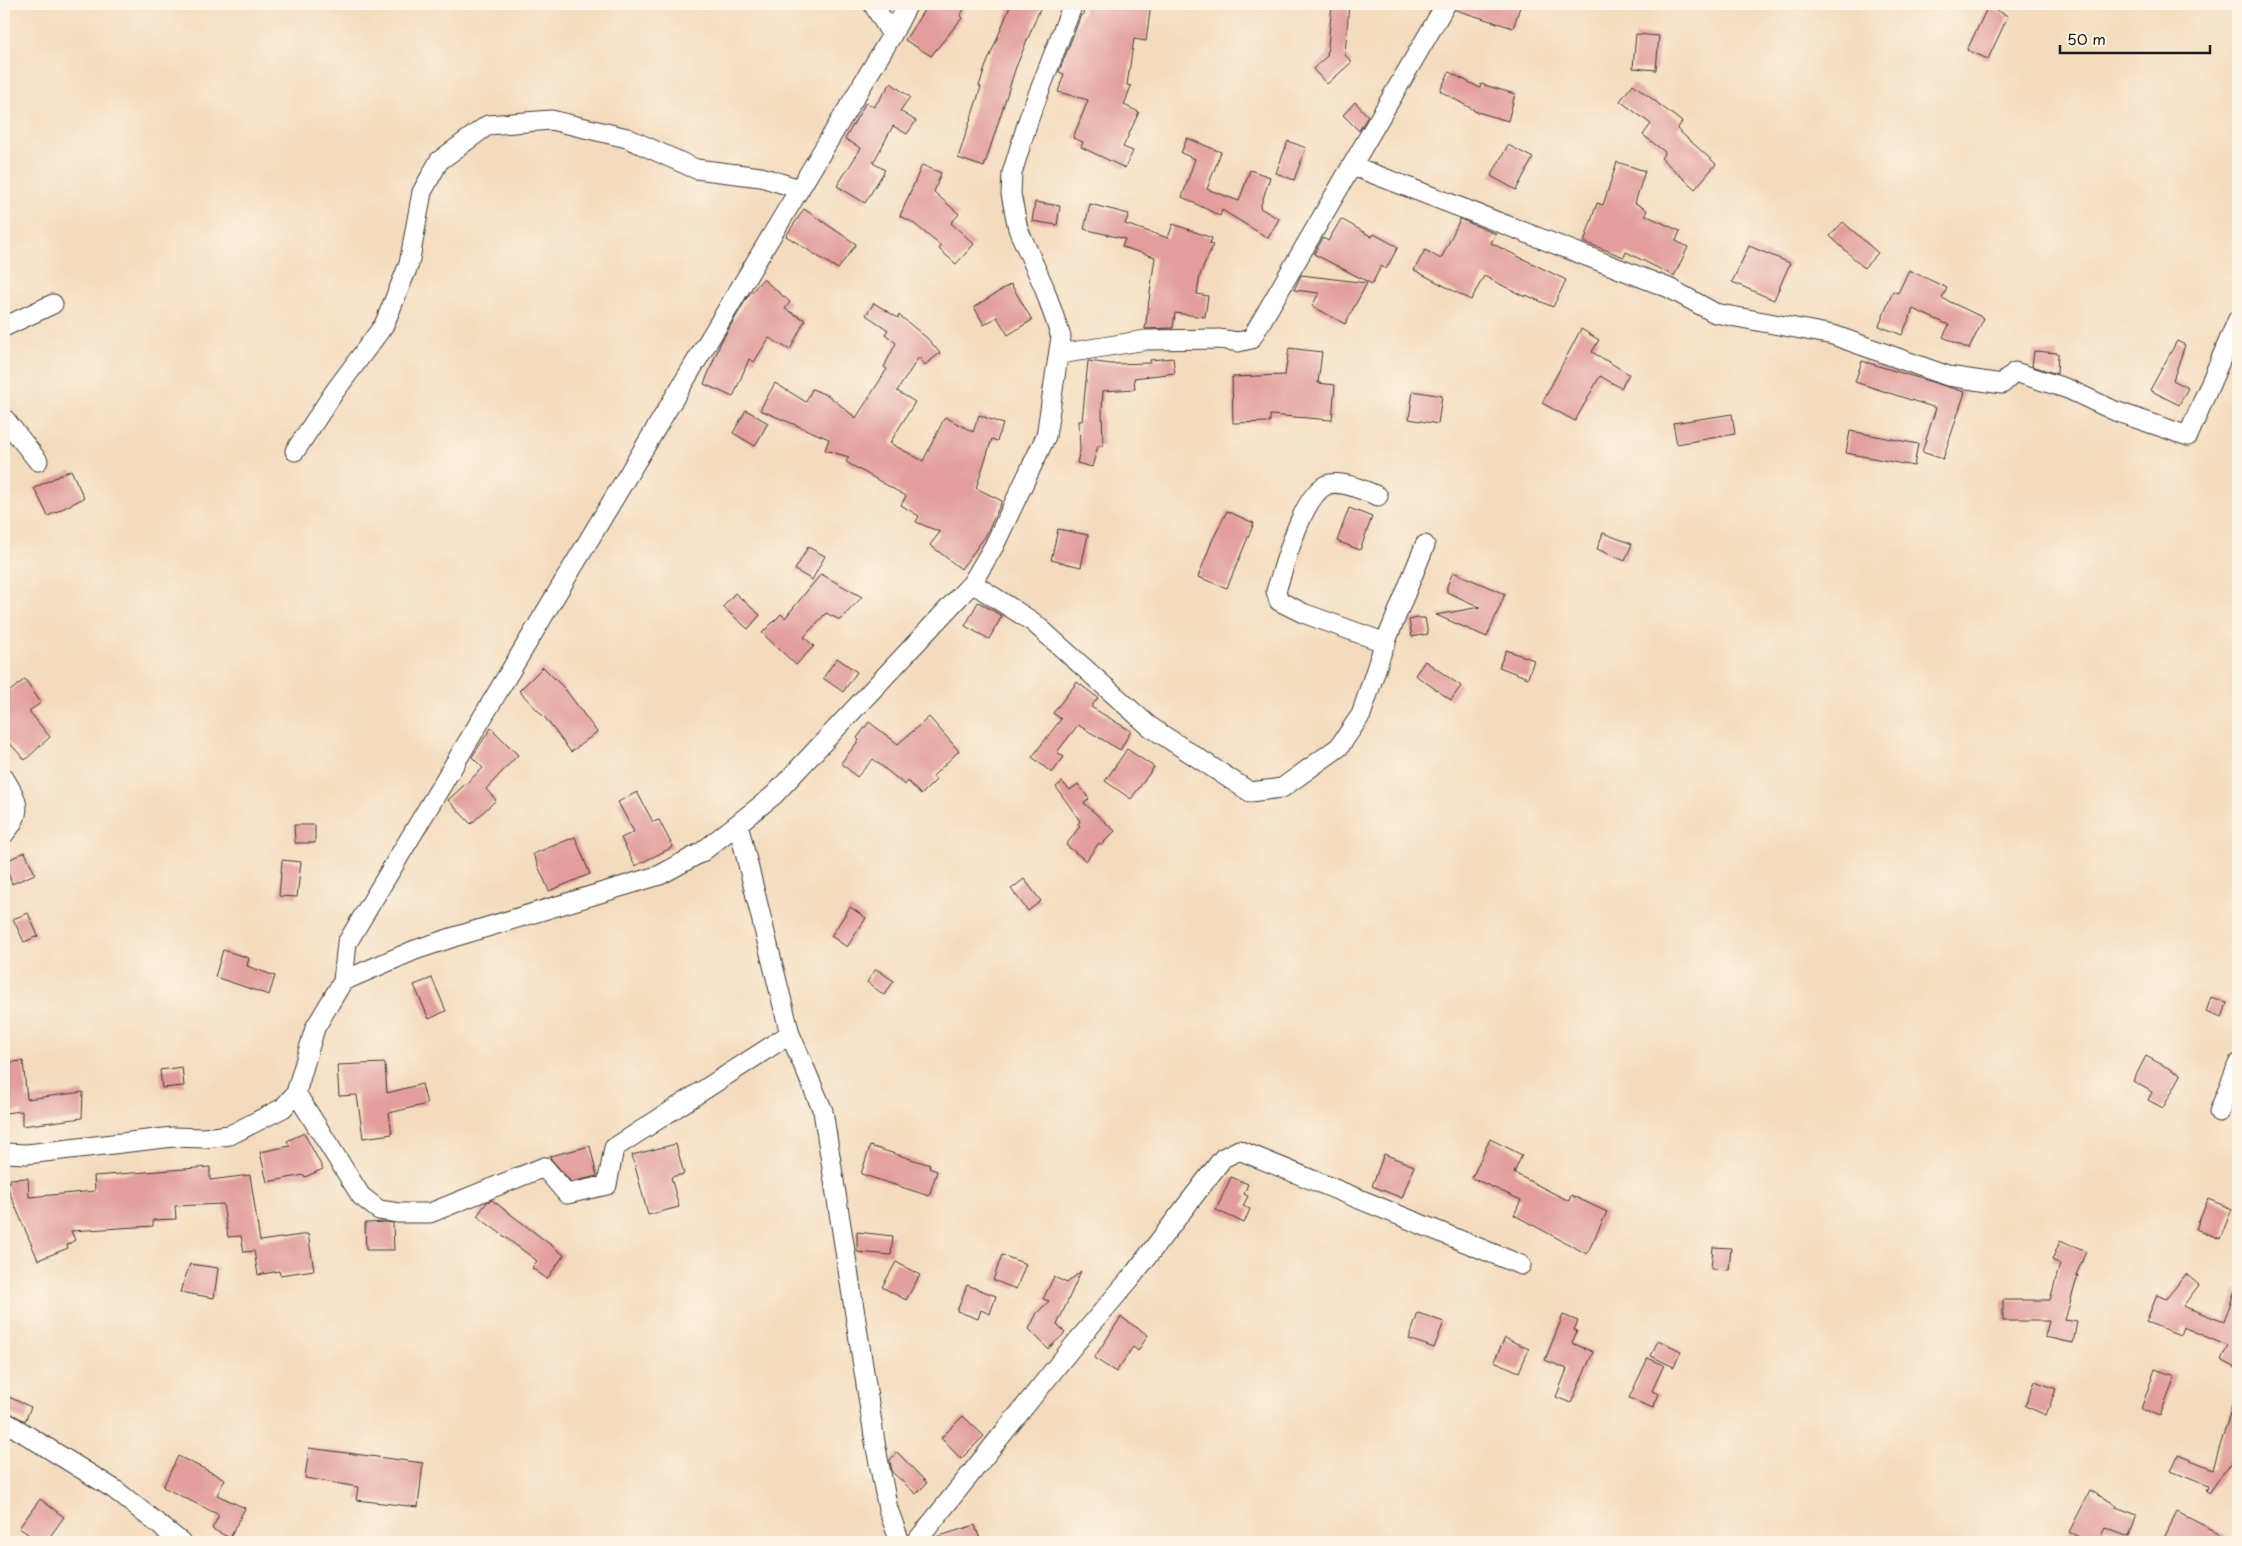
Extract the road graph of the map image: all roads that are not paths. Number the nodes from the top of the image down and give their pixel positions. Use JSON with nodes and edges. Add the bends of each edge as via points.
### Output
{"nodes":[{"id":1,"x":873,"y":4,"type":"edge"},
{"id":2,"x":908,"y":4,"type":"edge"},
{"id":3,"x":1073,"y":4,"type":"edge"},
{"id":4,"x":1446,"y":4,"type":"edge"},
{"id":5,"x":892,"y":34,"type":"junction"},
{"id":6,"x":1353,"y":166,"type":"junction"},
{"id":7,"x":800,"y":189,"type":"junction"},
{"id":8,"x":53,"y":304,"type":"dead end"},
{"id":9,"x":2238,"y":319,"type":"edge"},
{"id":10,"x":4,"y":327,"type":"edge"},
{"id":11,"x":1060,"y":354,"type":"junction"},
{"id":12,"x":4,"y":418,"type":"edge"},
{"id":13,"x":295,"y":451,"type":"dead end"},
{"id":14,"x":38,"y":460,"type":"dead end"},
{"id":15,"x":1378,"y":496,"type":"dead end"},
{"id":16,"x":1425,"y":545,"type":"dead end"},
{"id":17,"x":972,"y":583,"type":"junction"},
{"id":18,"x":1386,"y":643,"type":"junction"},
{"id":19,"x":4,"y":778,"type":"edge"},
{"id":20,"x":738,"y":824,"type":"junction"},
{"id":21,"x":4,"y":834,"type":"edge"},
{"id":22,"x":343,"y":981,"type":"junction"},
{"id":23,"x":790,"y":1034,"type":"junction"},
{"id":24,"x":2238,"y":1064,"type":"edge"},
{"id":25,"x":296,"y":1093,"type":"junction"},
{"id":26,"x":2219,"y":1112,"type":"dead end"},
{"id":27,"x":4,"y":1153,"type":"edge"},
{"id":28,"x":1521,"y":1265,"type":"dead end"},
{"id":29,"x":4,"y":1420,"type":"edge"},
{"id":30,"x":180,"y":1542,"type":"edge"},
{"id":31,"x":900,"y":1542,"type":"edge"},
{"id":32,"x":916,"y":1542,"type":"edge"}],
"edges":[{"from":1,"to":5,"type":"street"},
{"from":2,"to":5,"type":"street"},
{"from":3,"to":11,"type":"street","via":[[1018,151],[1012,187],[1018,229],[1044,287],[1061,337]]},
{"from":4,"to":6,"type":"street"},
{"from":5,"to":7,"type":"street"},
{"from":6,"to":9,"type":"street","via":[[1669,288],[1715,313],[1833,335],[1948,376],[2002,384],[2014,372],[2068,389],[2115,411],[2188,436]]},
{"from":6,"to":11,"type":"street","via":[[1252,339],[1238,342],[1146,340]]},
{"from":7,"to":13,"type":"street","via":[[761,176],[696,169],[628,138],[551,120],[488,125],[439,160],[422,192],[409,264],[384,325],[334,391]]},
{"from":7,"to":22,"type":"street","via":[[348,944]]},
{"from":8,"to":10,"type":"street"},
{"from":11,"to":17,"type":"street","via":[[1046,436],[994,546]]},
{"from":12,"to":14,"type":"street"},
{"from":15,"to":18,"type":"street","via":[[1347,485],[1328,485],[1314,495],[1302,517],[1276,591],[1279,602]]},
{"from":16,"to":18,"type":"street"},
{"from":17,"to":18,"type":"street","via":[[1033,622],[1149,726],[1250,792],[1282,788],[1339,747],[1361,715]]},
{"from":17,"to":20,"type":"street","via":[[807,762]]},
{"from":19,"to":21,"type":"street","via":[[18,800],[17,816]]},
{"from":20,"to":22,"type":"street","via":[[702,852],[660,876],[454,937],[399,956]]},
{"from":20,"to":23,"type":"street"},
{"from":22,"to":25,"type":"street","via":[[315,1028]]},
{"from":23,"to":25,"type":"street","via":[[614,1148],[607,1186],[567,1194],[544,1167],[430,1213],[399,1214],[379,1210],[361,1196]]},
{"from":23,"to":31,"type":"street","via":[[823,1111],[876,1448],[888,1509]]},
{"from":24,"to":26,"type":"street"},
{"from":25,"to":27,"type":"street","via":[[283,1108],[230,1135],[173,1137],[27,1154]]},
{"from":28,"to":32,"type":"street","via":[[1240,1150],[1223,1158],[1130,1279]]},
{"from":29,"to":30,"type":"street","via":[[114,1489]]}]}
